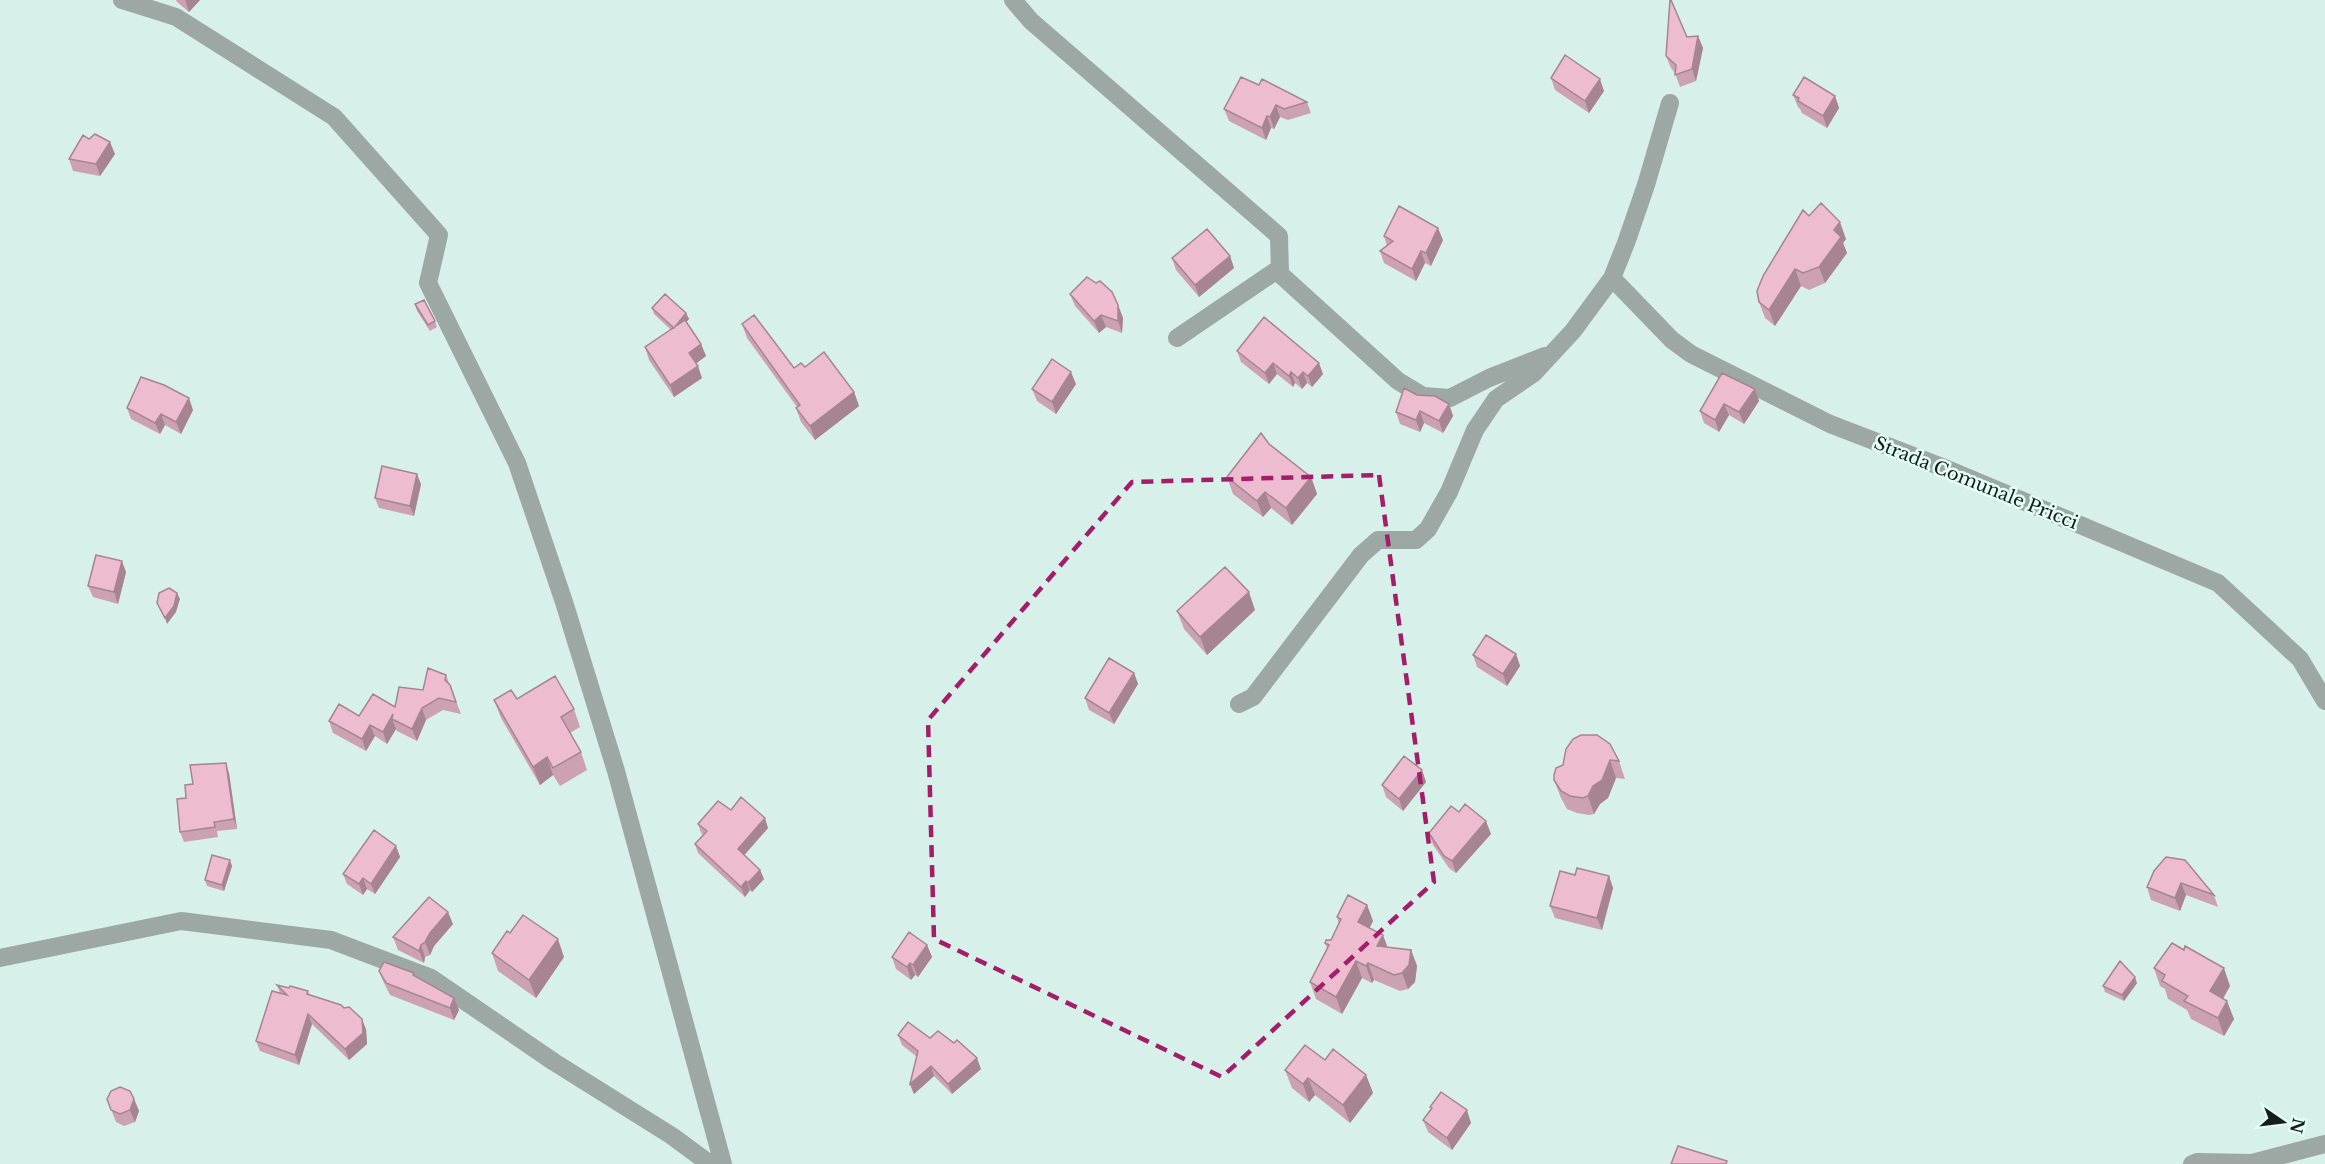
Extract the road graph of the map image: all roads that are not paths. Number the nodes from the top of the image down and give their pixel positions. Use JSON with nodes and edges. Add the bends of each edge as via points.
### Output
{"nodes":[{"id":1,"x":122,"y":0,"type":"edge"},
{"id":2,"x":1013,"y":0,"type":"edge"},
{"id":3,"x":1670,"y":103,"type":"dead end"},
{"id":4,"x":1280,"y":268,"type":"junction"},
{"id":5,"x":1612,"y":278,"type":"junction"},
{"id":6,"x":1177,"y":338,"type":"dead end"},
{"id":7,"x":1552,"y":354,"type":"junction"},
{"id":8,"x":2325,"y":701,"type":"edge"},
{"id":9,"x":1239,"y":704,"type":"dead end"},
{"id":10,"x":0,"y":957,"type":"edge"},
{"id":11,"x":2325,"y":1144,"type":"edge"},
{"id":12,"x":710,"y":1164,"type":"edge"},
{"id":13,"x":723,"y":1164,"type":"edge"},
{"id":14,"x":2192,"y":1164,"type":"edge"}],
"edges":[{"from":1,"to":13,"type":"street","via":[[176,17],[334,117],[439,235],[428,283],[517,463],[564,602],[616,771]]},
{"from":2,"to":4,"type":"street","via":[[1031,21],[1279,236]]},
{"from":3,"to":5,"type":"street","via":[[1646,185]]},
{"from":4,"to":6,"type":"street"},
{"from":4,"to":7,"type":"street","via":[[1280,274],[1398,381],[1423,396],[1450,398]]},
{"from":5,"to":7,"type":"street"},
{"from":5,"to":8,"type":"street","name":"Strada Comunale Pricci","via":[[1672,340],[1691,354],[1830,424],[1947,469],[2218,584],[2300,658]]},
{"from":7,"to":9,"type":"street","via":[[1534,373],[1496,399],[1475,430],[1449,492],[1428,529],[1416,540],[1378,540],[1361,555],[1254,697]]},
{"from":10,"to":12,"type":"street","via":[[181,921],[331,940],[431,978]]},
{"from":11,"to":14,"type":"street","via":[[2252,1163]]}]}
